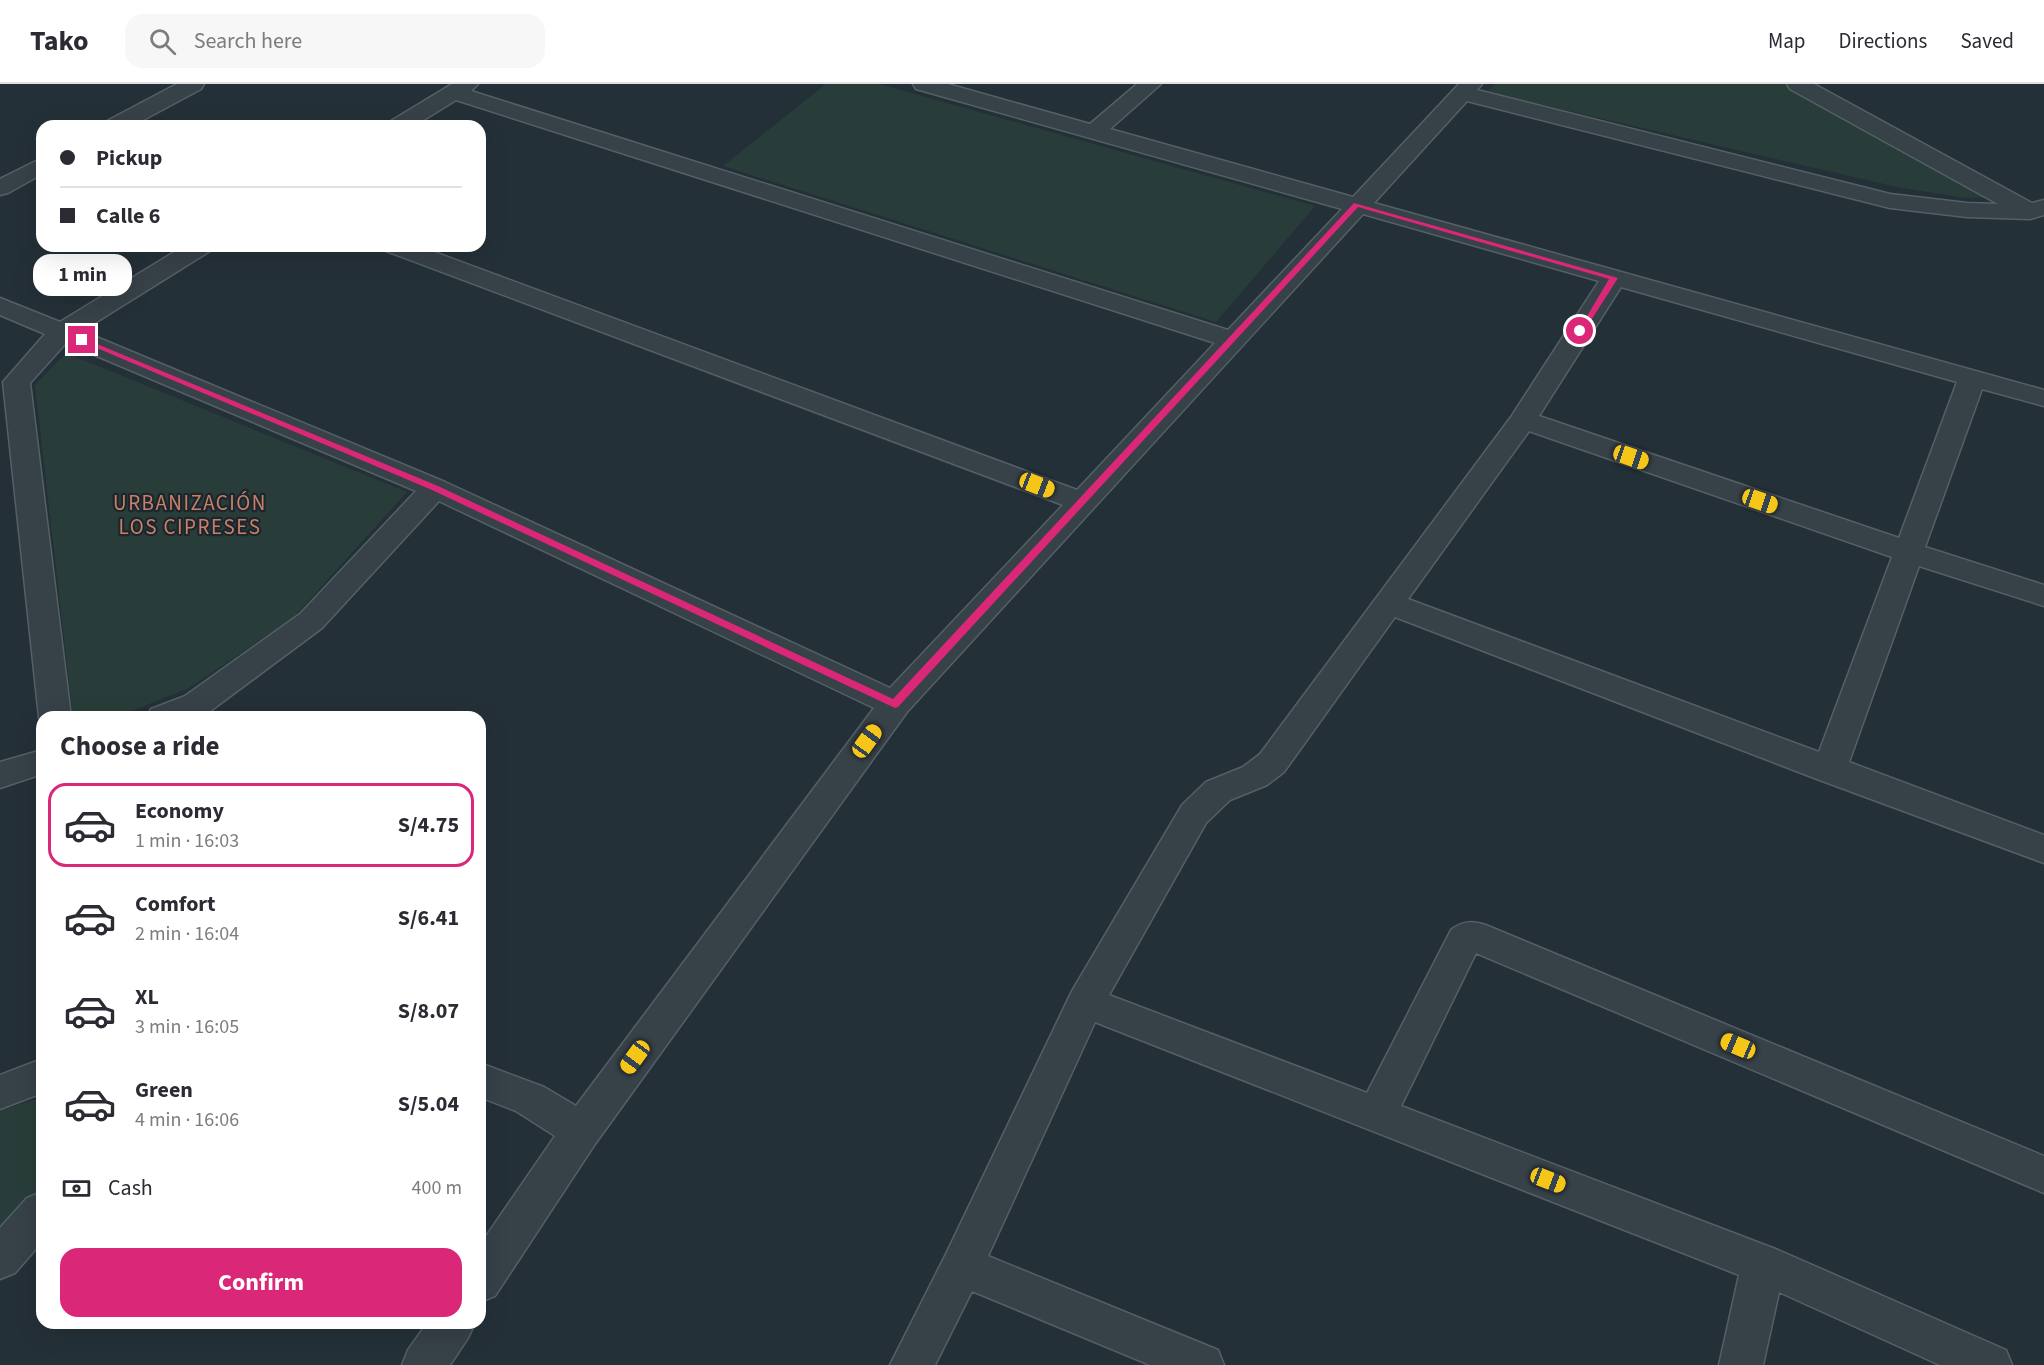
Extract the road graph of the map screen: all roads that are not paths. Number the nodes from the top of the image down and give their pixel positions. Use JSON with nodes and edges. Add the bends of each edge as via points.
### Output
{"nodes":[{"id":1,"x":193,"y":84,"type":"edge"},
{"id":2,"x":924,"y":84,"type":"edge"},
{"id":3,"x":1150,"y":84,"type":"edge"},
{"id":4,"x":1798,"y":84,"type":"edge"},
{"id":5,"x":460,"y":88,"type":"edge"},
{"id":6,"x":1467,"y":89,"type":"edge"},
{"id":7,"x":126,"y":120,"type":"edge"},
{"id":8,"x":409,"y":120,"type":"edge"},
{"id":9,"x":1095,"y":130,"type":"junction"},
{"id":10,"x":36,"y":168,"type":"edge"},
{"id":11,"x":0,"y":188,"type":"edge"},
{"id":12,"x":1357,"y":205,"type":"junction"},
{"id":13,"x":2039,"y":213,"type":"edge"},
{"id":14,"x":191,"y":252,"type":"edge"},
{"id":15,"x":411,"y":252,"type":"edge"},
{"id":16,"x":1614,"y":278,"type":"junction"},
{"id":17,"x":0,"y":306,"type":"edge"},
{"id":18,"x":62,"y":332,"type":"junction"},
{"id":19,"x":1232,"y":340,"type":"junction"},
{"id":20,"x":1972,"y":379,"type":"junction"},
{"id":21,"x":2044,"y":398,"type":"edge"},
{"id":22,"x":1523,"y":420,"type":"junction"},
{"id":23,"x":435,"y":488,"type":"junction"},
{"id":24,"x":1082,"y":502,"type":"junction"},
{"id":25,"x":1911,"y":553,"type":"junction"},
{"id":26,"x":2044,"y":596,"type":"edge"},
{"id":27,"x":1390,"y":604,"type":"junction"},
{"id":28,"x":895,"y":704,"type":"junction"},
{"id":29,"x":54,"y":711,"type":"edge"},
{"id":30,"x":179,"y":711,"type":"edge"},
{"id":31,"x":36,"y":764,"type":"edge"},
{"id":32,"x":1829,"y":770,"type":"junction"},
{"id":33,"x":0,"y":775,"type":"edge"},
{"id":34,"x":2044,"y":849,"type":"edge"},
{"id":35,"x":1086,"y":1002,"type":"junction"},
{"id":36,"x":36,"y":1078,"type":"edge"},
{"id":37,"x":486,"y":1082,"type":"edge"},
{"id":38,"x":0,"y":1092,"type":"edge"},
{"id":39,"x":1377,"y":1114,"type":"junction"},
{"id":40,"x":581,"y":1131,"type":"junction"},
{"id":41,"x":2044,"y":1175,"type":"edge"},
{"id":42,"x":36,"y":1218,"type":"edge"},
{"id":43,"x":0,"y":1259,"type":"edge"},
{"id":44,"x":1763,"y":1264,"type":"junction"},
{"id":45,"x":962,"y":1266,"type":"junction"},
{"id":46,"x":486,"y":1273,"type":"edge"},
{"id":47,"x":449,"y":1329,"type":"edge"},
{"id":48,"x":424,"y":1365,"type":"edge"},
{"id":49,"x":912,"y":1365,"type":"edge"},
{"id":50,"x":1202,"y":1365,"type":"edge"},
{"id":51,"x":1741,"y":1365,"type":"edge"},
{"id":52,"x":1990,"y":1365,"type":"edge"}],
"edges":[{"from":1,"to":7,"type":"street"},
{"from":2,"to":9,"type":"street"},
{"from":3,"to":9,"type":"street"},
{"from":4,"to":13,"type":"street"},
{"from":5,"to":8,"type":"street"},
{"from":5,"to":19,"type":"street"},
{"from":6,"to":12,"type":"street"},
{"from":6,"to":13,"type":"street","via":[[1890,201]]},
{"from":9,"to":12,"type":"street"},
{"from":10,"to":11,"type":"street"},
{"from":12,"to":16,"type":"street"},
{"from":12,"to":19,"type":"street"},
{"from":14,"to":18,"type":"street"},
{"from":15,"to":24,"type":"street"},
{"from":16,"to":20,"type":"street"},
{"from":16,"to":22,"type":"street"},
{"from":17,"to":18,"type":"street"},
{"from":18,"to":23,"type":"street"},
{"from":18,"to":29,"type":"street","via":[[16,382]]},
{"from":19,"to":24,"type":"street"},
{"from":20,"to":21,"type":"street"},
{"from":20,"to":25,"type":"street"},
{"from":22,"to":25,"type":"street"},
{"from":22,"to":27,"type":"street"},
{"from":23,"to":28,"type":"street"},
{"from":23,"to":30,"type":"street","via":[[311,621],[197,704]]},
{"from":24,"to":28,"type":"street"},
{"from":25,"to":26,"type":"street"},
{"from":25,"to":32,"type":"street"},
{"from":27,"to":32,"type":"street"},
{"from":27,"to":35,"type":"street","via":[[1265,771],[1223,789],[1194,814]]},
{"from":28,"to":40,"type":"street"},
{"from":31,"to":33,"type":"street"},
{"from":32,"to":34,"type":"street"},
{"from":35,"to":39,"type":"street"},
{"from":35,"to":45,"type":"street"},
{"from":36,"to":38,"type":"street"},
{"from":37,"to":40,"type":"street","via":[[530,1099]]},
{"from":39,"to":41,"type":"street","via":[[1464,940],[1475,936]]},
{"from":39,"to":44,"type":"street"},
{"from":40,"to":46,"type":"street"},
{"from":42,"to":43,"type":"street"},
{"from":44,"to":51,"type":"street"},
{"from":44,"to":52,"type":"street"},
{"from":45,"to":49,"type":"street"},
{"from":45,"to":50,"type":"street"},
{"from":47,"to":48,"type":"street"}]}
